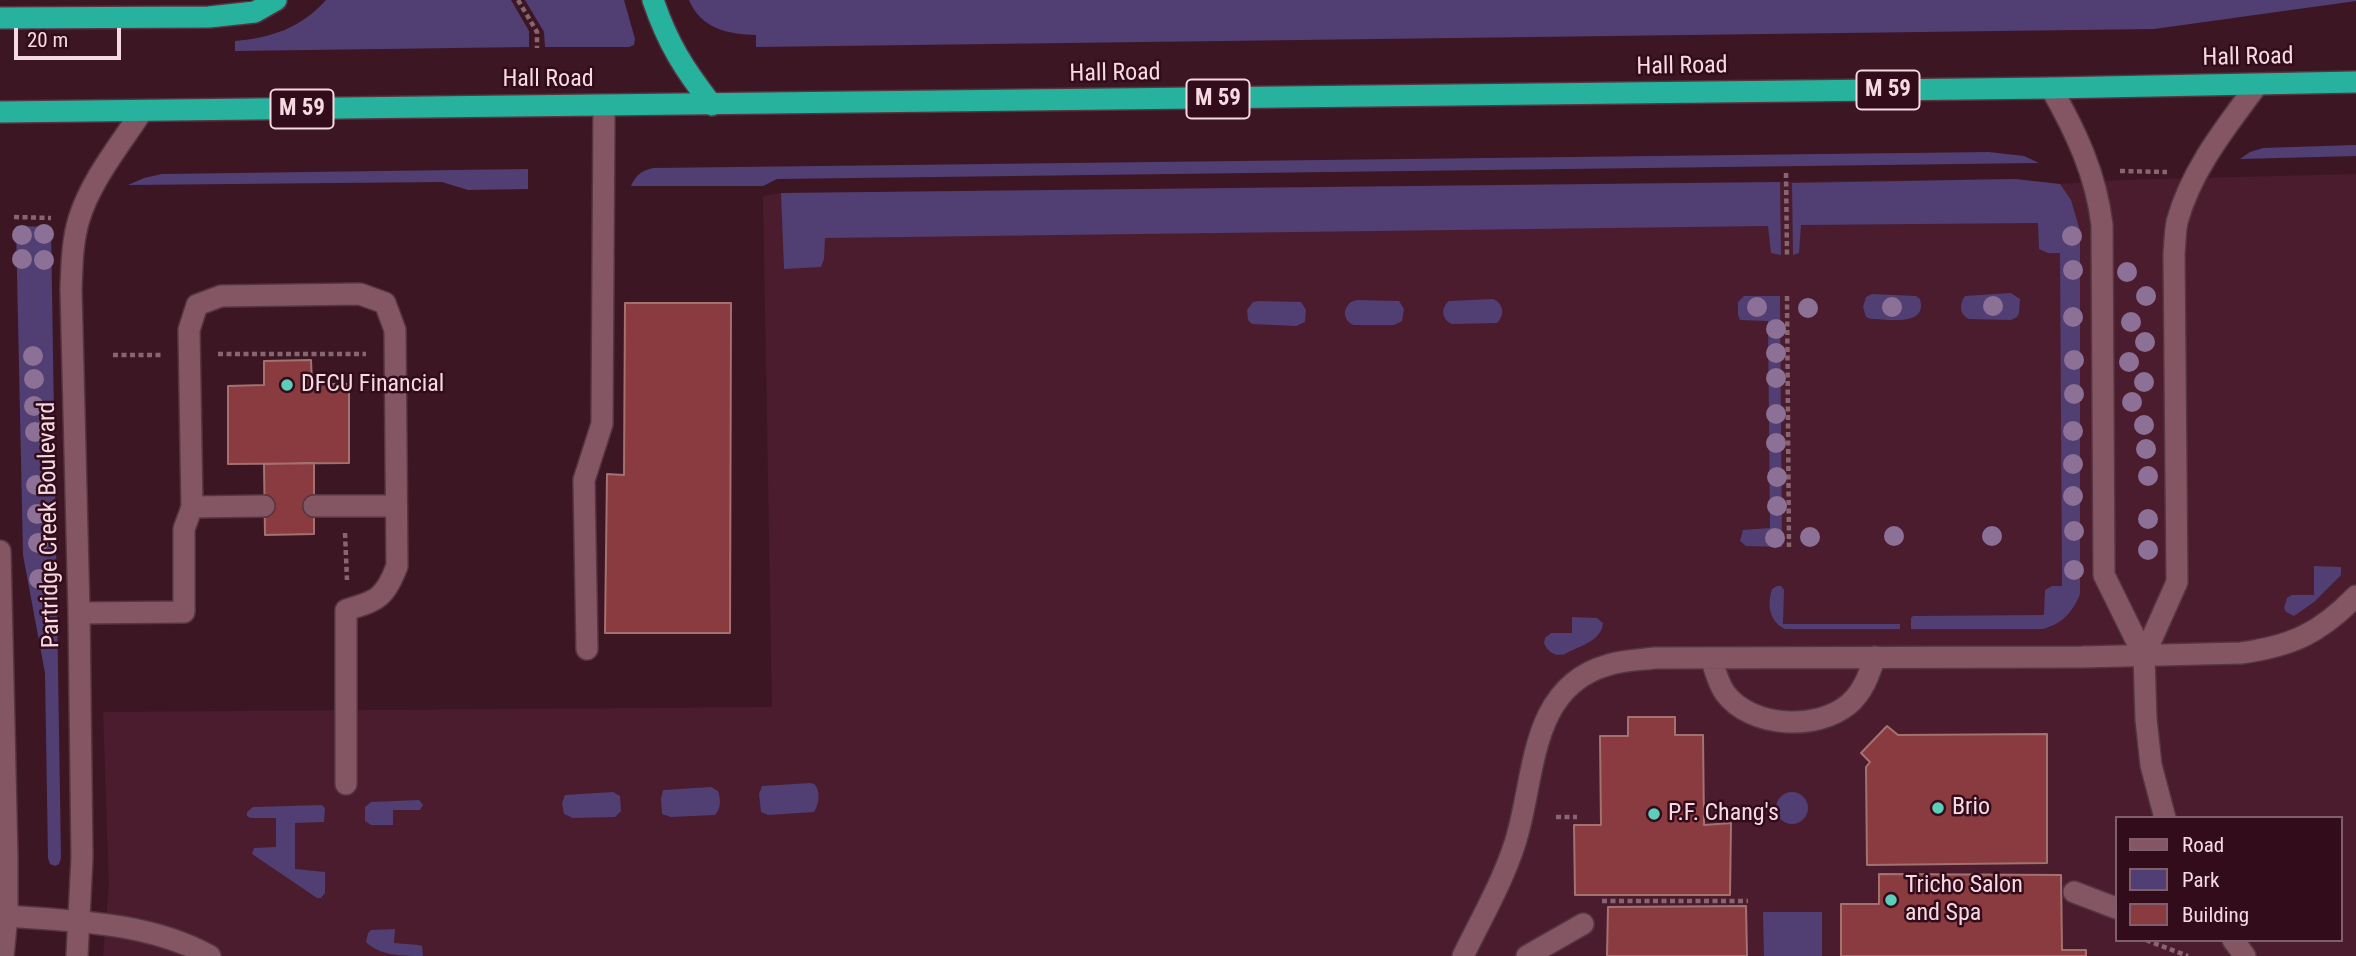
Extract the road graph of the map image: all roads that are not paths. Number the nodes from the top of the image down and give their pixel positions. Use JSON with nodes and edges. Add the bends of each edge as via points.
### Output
{"nodes":[{"id":1,"x":276,"y":0,"type":"edge"},
{"id":2,"x":653,"y":0,"type":"edge"},
{"id":3,"x":0,"y":18,"type":"edge"},
{"id":4,"x":2356,"y":82,"type":"edge"},
{"id":5,"x":2257,"y":85,"type":"junction"},
{"id":6,"x":2052,"y":88,"type":"junction"},
{"id":7,"x":712,"y":105,"type":"junction"},
{"id":8,"x":604,"y":106,"type":"junction"},
{"id":9,"x":142,"y":111,"type":"junction"},
{"id":10,"x":0,"y":113,"type":"edge"},
{"id":11,"x":264,"y":506,"type":"dead end"},
{"id":12,"x":314,"y":506,"type":"dead end"},
{"id":13,"x":396,"y":506,"type":"junction"},
{"id":14,"x":192,"y":507,"type":"junction"},
{"id":15,"x":0,"y":551,"type":"edge"},
{"id":16,"x":2356,"y":596,"type":"edge"},
{"id":17,"x":79,"y":614,"type":"junction"},
{"id":18,"x":587,"y":649,"type":"dead end"},
{"id":19,"x":2144,"y":656,"type":"junction"},
{"id":20,"x":1875,"y":657,"type":"junction"},
{"id":21,"x":1711,"y":658,"type":"junction"},
{"id":22,"x":346,"y":784,"type":"dead end"},
{"id":23,"x":2164,"y":816,"type":"edge"},
{"id":24,"x":2074,"y":892,"type":"dead end"},
{"id":25,"x":2114,"y":907,"type":"edge"},
{"id":26,"x":6,"y":916,"type":"junction"},
{"id":27,"x":79,"y":922,"type":"junction"},
{"id":28,"x":1583,"y":924,"type":"dead end"},
{"id":29,"x":3,"y":956,"type":"edge"},
{"id":30,"x":77,"y":956,"type":"edge"},
{"id":31,"x":210,"y":956,"type":"edge"},
{"id":32,"x":1463,"y":956,"type":"edge"},
{"id":33,"x":1527,"y":956,"type":"edge"}],
"edges":[{"from":1,"to":3,"type":"highway","via":[[255,12],[209,17]]},
{"from":2,"to":7,"type":"highway","via":[[684,70]]},
{"from":4,"to":5,"type":"highway","name":"Hall Road","number":"M 59"},
{"from":5,"to":6,"type":"highway","name":"Hall Road","number":"M 59"},
{"from":5,"to":19,"type":"street","via":[[2198,170],[2177,224],[2178,582]]},
{"from":6,"to":7,"type":"highway","name":"Hall Road","number":"M 59"},
{"from":6,"to":19,"type":"street","via":[[2085,153],[2099,199],[2104,575]]},
{"from":7,"to":8,"type":"highway","name":"Hall Road","number":"M 59"},
{"from":8,"to":9,"type":"highway","name":"Hall Road","number":"M 59"},
{"from":8,"to":18,"type":"street","via":[[602,424],[584,480]]},
{"from":9,"to":10,"type":"highway","name":"Hall Road","number":"M 59"},
{"from":9,"to":17,"type":"street","name":"Partridge Creek Boulevard","via":[[94,186],[79,218],[72,251]]},
{"from":11,"to":14,"type":"street"},
{"from":12,"to":13,"type":"street"},
{"from":13,"to":14,"type":"street","via":[[395,330],[385,303],[360,294],[221,296],[197,305],[189,330]]},
{"from":13,"to":22,"type":"street","via":[[397,566],[389,587],[371,602],[346,610]]},
{"from":14,"to":17,"type":"street","via":[[184,529],[184,612]]},
{"from":15,"to":26,"type":"street","name":"Partridge Creek Boulevard"},
{"from":16,"to":19,"type":"street","via":[[2319,629],[2285,645],[2241,653]]},
{"from":17,"to":27,"type":"street","name":"Partridge Creek Boulevard"},
{"from":19,"to":20,"type":"street"},
{"from":19,"to":23,"type":"street","via":[[2151,765]]},
{"from":20,"to":21,"type":"street"},
{"from":20,"to":21,"type":"street","via":[[1868,679],[1848,705],[1812,721],[1790,722],[1752,713],[1736,703],[1725,693]]},
{"from":21,"to":32,"type":"street","via":[[1605,665],[1570,685],[1557,700],[1540,734],[1508,861]]},
{"from":24,"to":25,"type":"street"},
{"from":26,"to":27,"type":"street"},
{"from":26,"to":29,"type":"street","name":"Partridge Creek Boulevard"},
{"from":27,"to":30,"type":"street","name":"Partridge Creek Boulevard"},
{"from":27,"to":31,"type":"street","via":[[122,927]]},
{"from":28,"to":33,"type":"street"}]}
